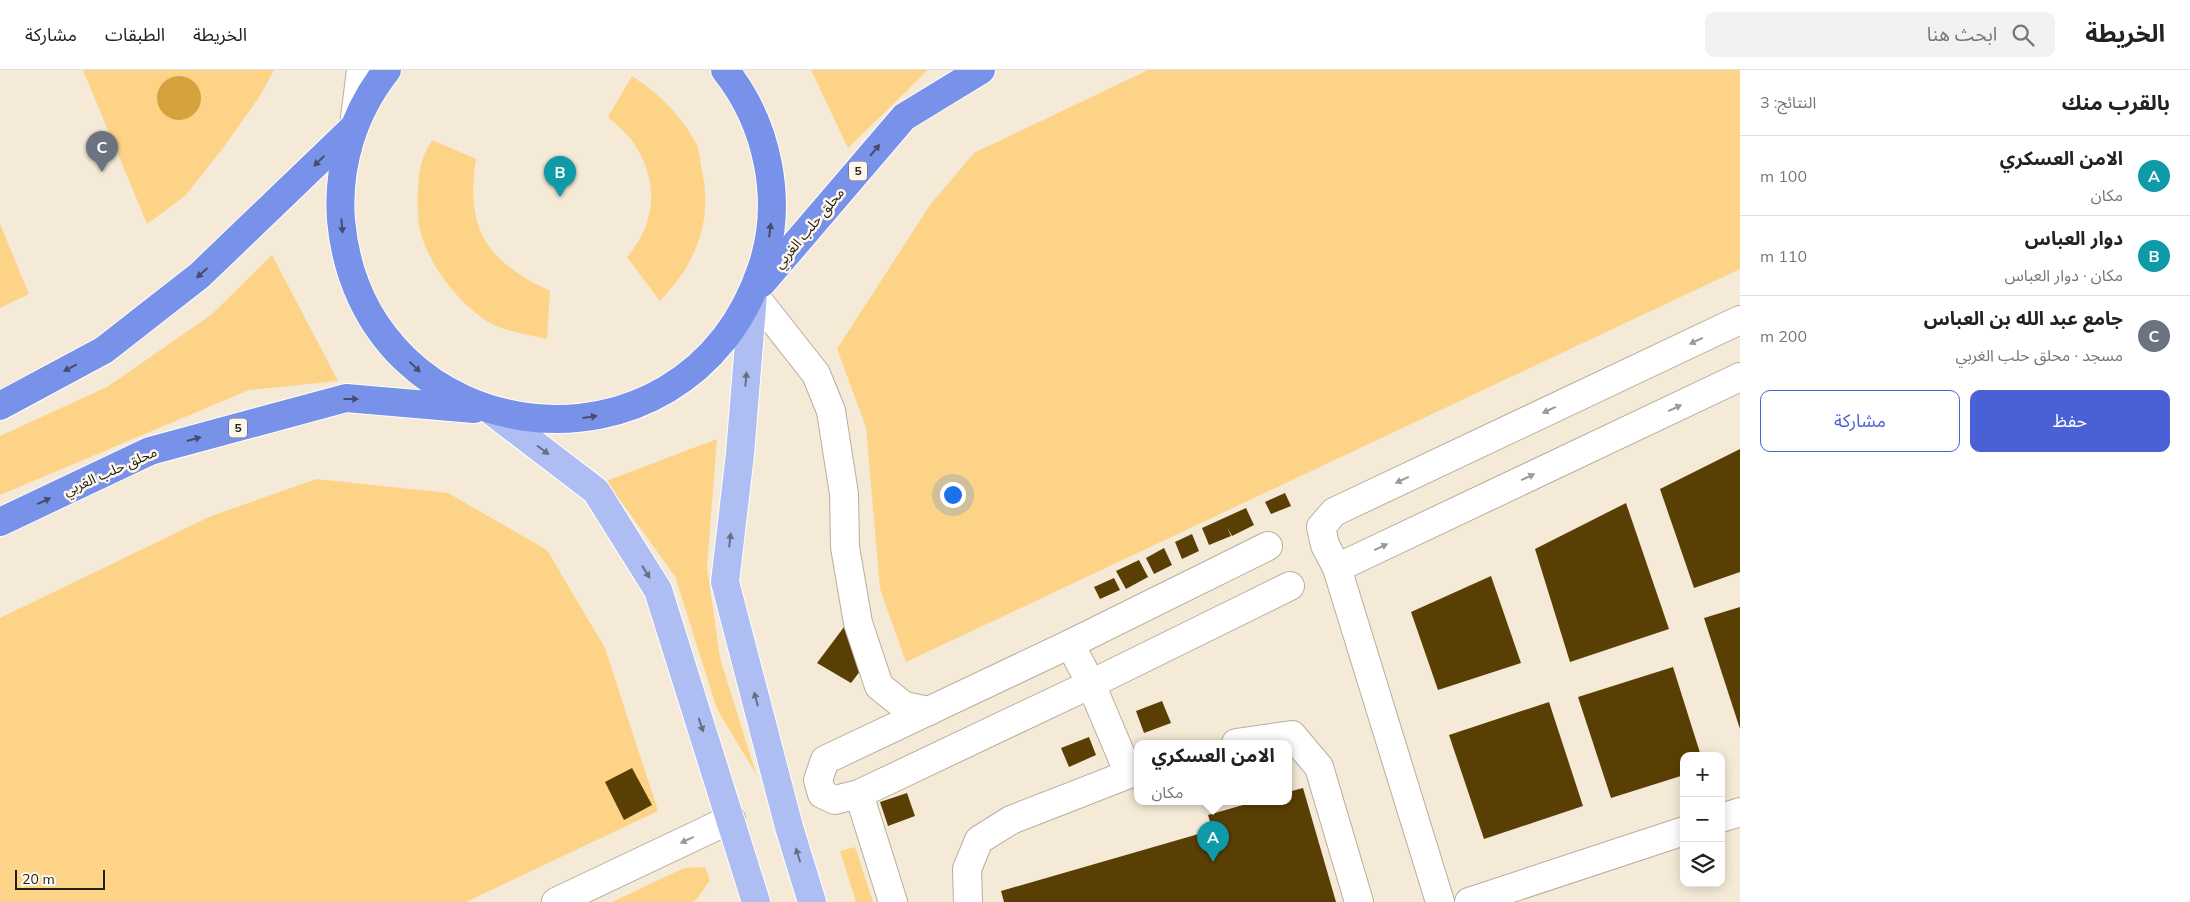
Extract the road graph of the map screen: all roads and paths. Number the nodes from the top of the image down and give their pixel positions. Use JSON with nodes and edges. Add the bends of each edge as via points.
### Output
{"nodes":[{"id":1,"x":361,"y":70,"type":"edge"},
{"id":2,"x":387,"y":70,"type":"edge"},
{"id":3,"x":725,"y":70,"type":"edge"},
{"id":4,"x":981,"y":70,"type":"edge"},
{"id":5,"x":354,"y":127,"type":"junction"},
{"id":6,"x":753,"y":294,"type":"junction"},
{"id":7,"x":1740,"y":320,"type":"edge"},
{"id":8,"x":1740,"y":377,"type":"edge"},
{"id":9,"x":0,"y":406,"type":"edge"},
{"id":10,"x":490,"y":410,"type":"junction"},
{"id":11,"x":0,"y":522,"type":"edge"},
{"id":12,"x":1268,"y":546,"type":"dead end"},
{"id":13,"x":1337,"y":568,"type":"junction"},
{"id":14,"x":1290,"y":586,"type":"dead end"},
{"id":15,"x":1070,"y":644,"type":"junction"},
{"id":16,"x":1091,"y":684,"type":"junction"},
{"id":17,"x":929,"y":711,"type":"junction"},
{"id":18,"x":1257,"y":740,"type":"edge"},
{"id":19,"x":1134,"y":772,"type":"edge"},
{"id":20,"x":859,"y":794,"type":"junction"},
{"id":21,"x":1740,"y":812,"type":"edge"},
{"id":22,"x":1725,"y":817,"type":"edge"},
{"id":23,"x":731,"y":819,"type":"junction"},
{"id":24,"x":1680,"y":832,"type":"edge"},
{"id":25,"x":752,"y":900,"type":"edge"},
{"id":26,"x":556,"y":902,"type":"edge"},
{"id":27,"x":812,"y":902,"type":"edge"},
{"id":28,"x":893,"y":902,"type":"edge"},
{"id":29,"x":968,"y":902,"type":"edge"},
{"id":30,"x":1359,"y":902,"type":"edge"},
{"id":31,"x":1440,"y":902,"type":"edge"},
{"id":32,"x":1469,"y":902,"type":"edge"}],
"edges":[{"from":1,"to":5,"type":"street"},
{"from":2,"to":5,"type":"highway","via":[[373,87]]},
{"from":6,"to":3,"type":"highway","one_way":true,"via":[[767,253],[772,210],[769,167],[758,126],[738,87]]},
{"from":6,"to":4,"type":"highway","name":"محلق حلب الغربي","number":"5","one_way":true,"via":[[904,117]]},
{"from":5,"to":9,"type":"highway","one_way":true,"via":[[200,276],[104,350]]},
{"from":5,"to":10,"type":"highway","one_way":true,"via":[[343,164],[340,203],[343,242],[354,280],[371,314],[394,346],[415,367],[454,394]]},
{"from":10,"to":6,"type":"highway","one_way":true,"via":[[528,419],[568,420],[607,415],[644,402],[678,383],[708,358],[734,328]]},
{"from":6,"to":17,"type":"street","via":[[816,374],[831,411],[844,494],[845,546],[858,623],[879,686],[904,706]]},
{"from":27,"to":6,"type":"main road","one_way":true,"via":[[789,827],[725,582],[740,454]]},
{"from":7,"to":13,"type":"street","one_way":true,"via":[[1334,512],[1321,527],[1325,545]]},
{"from":13,"to":8,"type":"street","one_way":true},
{"from":11,"to":10,"type":"highway","name":"محلق حلب الغربي","number":"5","one_way":true,"via":[[150,451],[346,398]]},
{"from":10,"to":23,"type":"main road","one_way":true,"via":[[596,491],[658,590]]},
{"from":12,"to":15,"type":"street"},
{"from":13,"to":31,"type":"street"},
{"from":14,"to":16,"type":"street"},
{"from":15,"to":16,"type":"street"},
{"from":15,"to":17,"type":"street"},
{"from":16,"to":19,"type":"street"},
{"from":16,"to":20,"type":"street"},
{"from":17,"to":20,"type":"street","via":[[825,760],[818,780],[822,794],[834,800]]},
{"from":18,"to":30,"type":"street","via":[[1292,735],[1319,767]]},
{"from":19,"to":29,"type":"street","via":[[1011,820],[979,840],[967,869]]},
{"from":20,"to":28,"type":"street"},
{"from":21,"to":22,"type":"street"},
{"from":23,"to":25,"type":"main road"},
{"from":23,"to":26,"type":"street","one_way":true},
{"from":24,"to":32,"type":"street"}]}
